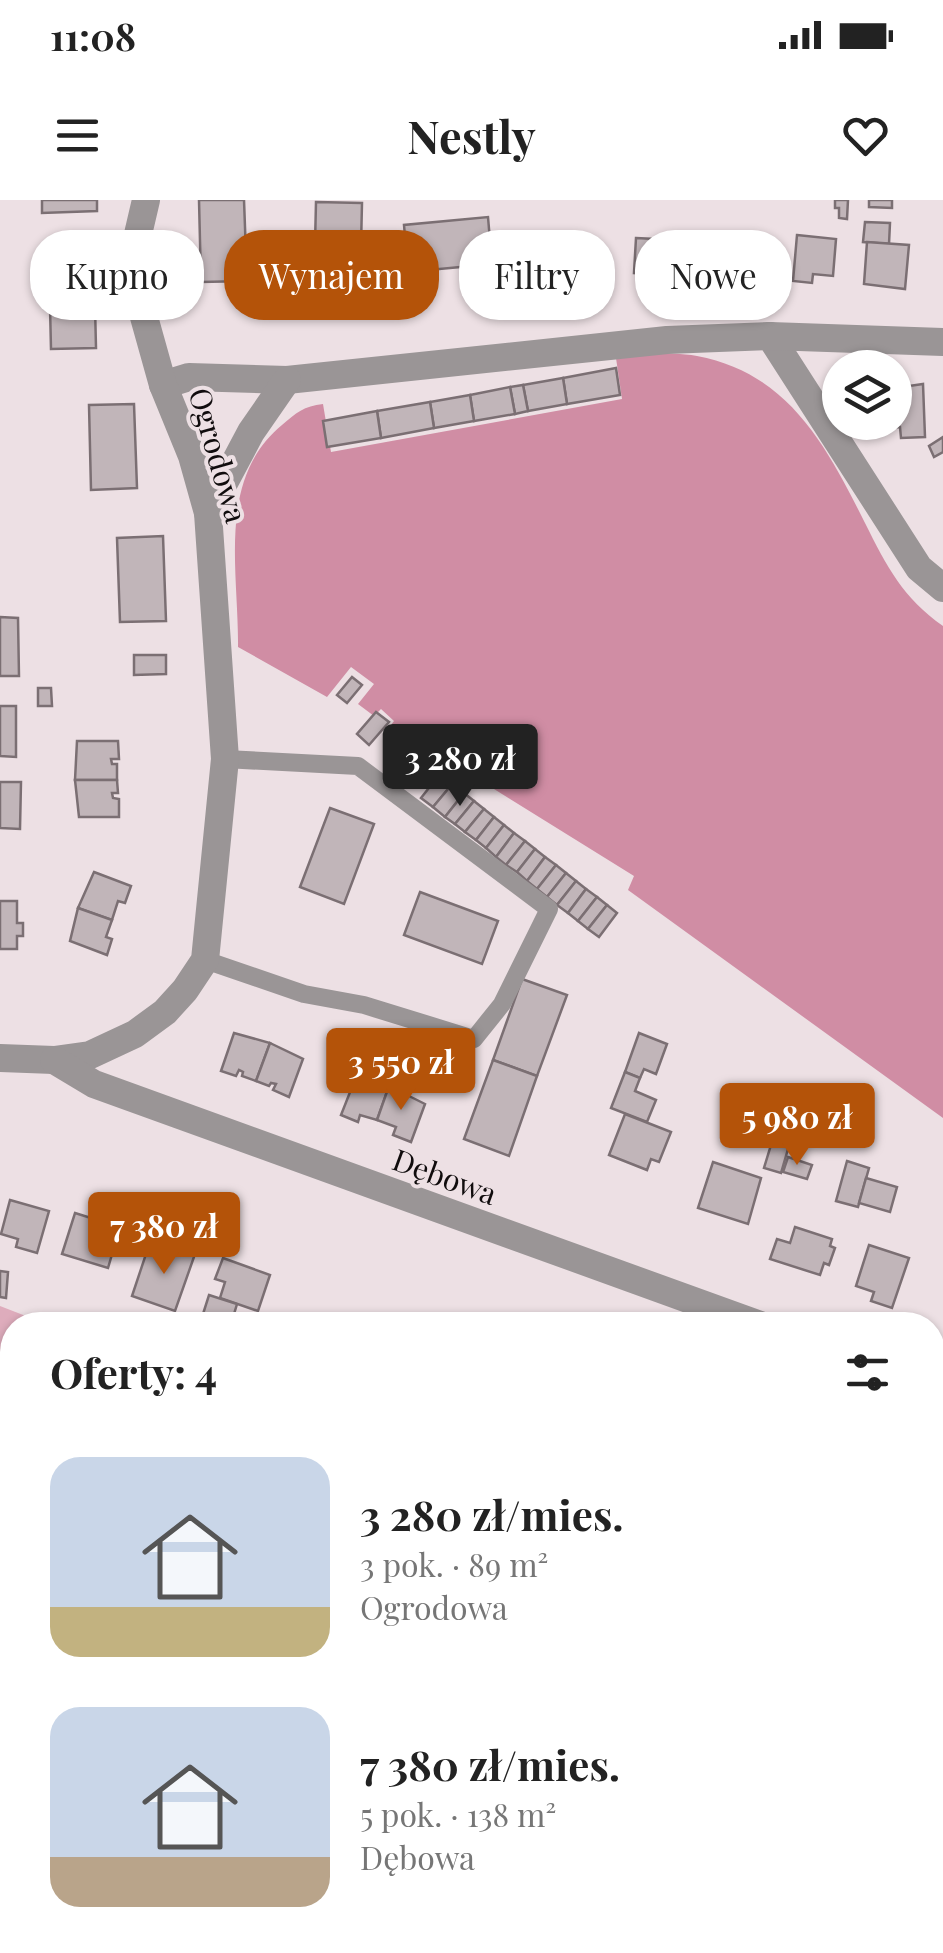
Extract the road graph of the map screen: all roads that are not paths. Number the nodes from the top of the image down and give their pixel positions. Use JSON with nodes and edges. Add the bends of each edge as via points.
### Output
{"nodes":[{"id":1,"x":146,"y":200,"type":"edge"},
{"id":2,"x":770,"y":336,"type":"junction"},
{"id":3,"x":943,"y":342,"type":"edge"},
{"id":4,"x":287,"y":380,"type":"junction"},
{"id":5,"x":163,"y":385,"type":"junction"},
{"id":6,"x":208,"y":513,"type":"junction"},
{"id":7,"x":943,"y":588,"type":"edge"},
{"id":8,"x":225,"y":759,"type":"junction"},
{"id":9,"x":204,"y":960,"type":"junction"},
{"id":10,"x":0,"y":1058,"type":"edge"},
{"id":11,"x":54,"y":1060,"type":"junction"},
{"id":12,"x":724,"y":1312,"type":"edge"}],
"edges":[{"from":1,"to":5,"type":"street","via":[[132,260]]},
{"from":2,"to":3,"type":"street","name":"Ogrodowa"},
{"from":2,"to":4,"type":"street","name":"Ogrodowa","via":[[666,340]]},
{"from":2,"to":7,"type":"street","via":[[919,568]]},
{"from":4,"to":5,"type":"street","name":"Ogrodowa","via":[[189,377]]},
{"from":4,"to":6,"type":"street"},
{"from":5,"to":6,"type":"street","name":"Ogrodowa"},
{"from":6,"to":8,"type":"street","name":"Ogrodowa"},
{"from":8,"to":9,"type":"street","name":"Ogrodowa"},
{"from":8,"to":9,"type":"lane","via":[[358,766],[549,908],[502,1004],[474,1039]]},
{"from":9,"to":11,"type":"street","name":"Ogrodowa","via":[[175,1001],[136,1034],[90,1055]]},
{"from":10,"to":11,"type":"street","name":"Ogrodowa"},
{"from":11,"to":12,"type":"street","name":"Dębowa","via":[[94,1084]]}]}
